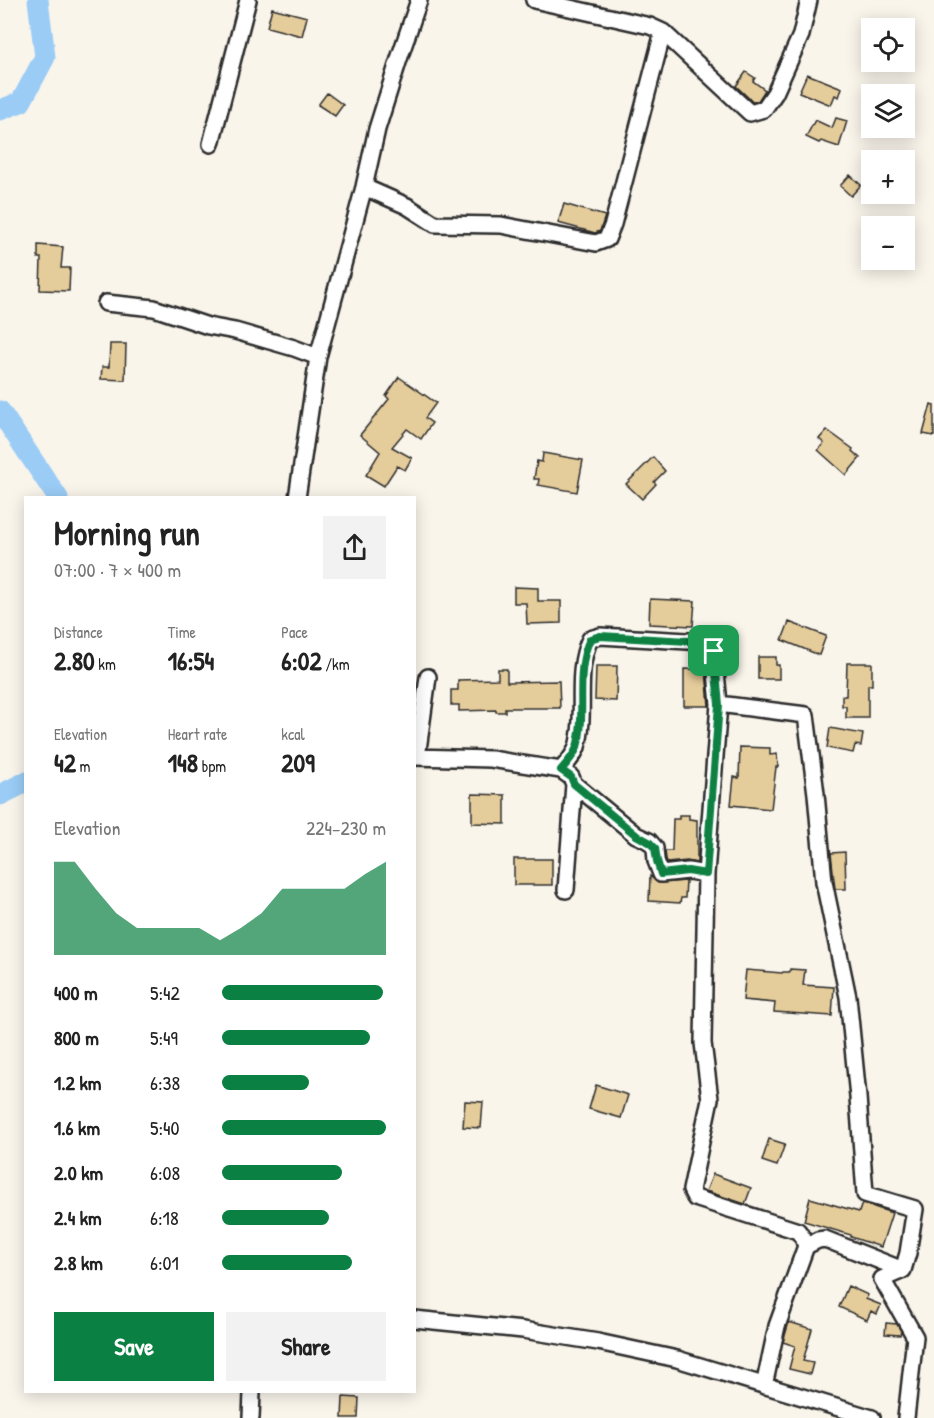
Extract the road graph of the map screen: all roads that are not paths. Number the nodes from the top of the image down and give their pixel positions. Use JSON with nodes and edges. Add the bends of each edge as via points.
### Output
{"nodes":[{"id":1,"x":248,"y":0,"type":"edge"},
{"id":2,"x":419,"y":0,"type":"edge"},
{"id":3,"x":534,"y":0,"type":"edge"},
{"id":4,"x":809,"y":0,"type":"edge"},
{"id":5,"x":663,"y":32,"type":"junction"},
{"id":6,"x":211,"y":144,"type":"dead end"},
{"id":7,"x":364,"y":187,"type":"junction"},
{"id":8,"x":106,"y":303,"type":"dead end"},
{"id":9,"x":318,"y":357,"type":"junction"},
{"id":10,"x":297,"y":496,"type":"edge"},
{"id":11,"x":429,"y":677,"type":"dead end"},
{"id":12,"x":719,"y":705,"type":"junction"},
{"id":13,"x":416,"y":757,"type":"edge"},
{"id":14,"x":561,"y":770,"type":"junction"},
{"id":15,"x":574,"y":784,"type":"junction"},
{"id":16,"x":706,"y":874,"type":"junction"},
{"id":17,"x":566,"y":890,"type":"dead end"},
{"id":18,"x":806,"y":1246,"type":"junction"},
{"id":19,"x":903,"y":1270,"type":"junction"},
{"id":20,"x":416,"y":1318,"type":"edge"},
{"id":21,"x":764,"y":1386,"type":"junction"},
{"id":22,"x":252,"y":1393,"type":"edge"},
{"id":23,"x":251,"y":1418,"type":"edge"},
{"id":24,"x":872,"y":1418,"type":"edge"},
{"id":25,"x":906,"y":1418,"type":"edge"}],
"edges":[{"from":1,"to":6,"type":"street"},
{"from":2,"to":7,"type":"street","via":[[377,129]]},
{"from":3,"to":5,"type":"street"},
{"from":4,"to":5,"type":"street","via":[[801,35],[775,93],[764,109],[750,113]]},
{"from":5,"to":7,"type":"street","via":[[607,239],[596,243],[501,225],[435,225],[407,206]]},
{"from":7,"to":9,"type":"street"},
{"from":8,"to":9,"type":"street","via":[[154,308]]},
{"from":9,"to":10,"type":"street"},
{"from":11,"to":13,"type":"street"},
{"from":12,"to":14,"type":"street","via":[[714,651],[705,642],[600,636],[590,639],[585,650],[577,748]]},
{"from":12,"to":16,"type":"street"},
{"from":12,"to":19,"type":"street","via":[[806,715],[824,882],[848,997],[865,1194],[915,1209]]},
{"from":13,"to":14,"type":"street","via":[[491,759]]},
{"from":14,"to":15,"type":"street"},
{"from":15,"to":16,"type":"street","via":[[655,848],[661,874]]},
{"from":15,"to":17,"type":"street"},
{"from":16,"to":18,"type":"street","via":[[703,1043],[710,1099],[691,1190],[694,1198],[798,1231]]},
{"from":18,"to":19,"type":"street","via":[[825,1239]]},
{"from":18,"to":21,"type":"street","via":[[777,1326]]},
{"from":19,"to":25,"type":"street","via":[[882,1279],[915,1337]]},
{"from":20,"to":21,"type":"street","via":[[598,1342],[677,1359]]},
{"from":21,"to":24,"type":"street"},
{"from":22,"to":23,"type":"street"}]}
